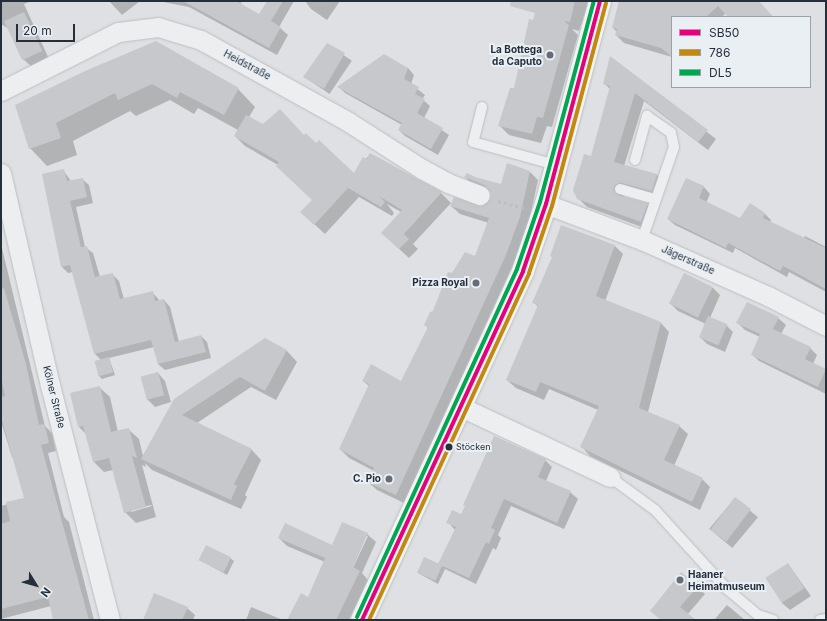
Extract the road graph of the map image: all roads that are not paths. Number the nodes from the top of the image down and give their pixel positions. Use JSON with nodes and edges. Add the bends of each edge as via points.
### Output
{"nodes":[{"id":1,"x":600,"y":1,"type":"edge"},
{"id":2,"x":1,"y":91,"type":"edge"},
{"id":3,"x":482,"y":107,"type":"dead end"},
{"id":4,"x":635,"y":160,"type":"dead end"},
{"id":5,"x":556,"y":165,"type":"junction"},
{"id":6,"x":1,"y":174,"type":"edge"},
{"id":7,"x":620,"y":189,"type":"dead end"},
{"id":8,"x":480,"y":195,"type":"road end"},
{"id":9,"x":656,"y":199,"type":"junction"},
{"id":10,"x":544,"y":209,"type":"junction"},
{"id":11,"x":642,"y":240,"type":"junction"},
{"id":12,"x":826,"y":326,"type":"edge"},
{"id":13,"x":459,"y":406,"type":"junction"},
{"id":14,"x":610,"y":477,"type":"joint"},
{"id":15,"x":826,"y":619,"type":"edge"},
{"id":16,"x":110,"y":620,"type":"edge"},
{"id":17,"x":362,"y":620,"type":"edge"},
{"id":18,"x":773,"y":620,"type":"edge"},
{"id":19,"x":820,"y":620,"type":"edge"}],
"edges":[{"from":1,"to":5,"type":"main road"},
{"from":2,"to":8,"type":"street","name":"Heidstraße","via":[[118,32],[158,27],[201,40],[347,121],[422,169],[448,183]]},
{"from":3,"to":5,"type":"lane","via":[[473,142]]},
{"from":4,"to":9,"type":"lane","via":[[646,116],[671,133],[674,147]]},
{"from":5,"to":10,"type":"main road"},
{"from":6,"to":16,"type":"street","name":"Kölner Straße","via":[[50,385]]},
{"from":7,"to":9,"type":"lane"},
{"from":9,"to":11,"type":"lane"},
{"from":10,"to":11,"type":"street","name":"Jägerstraße"},
{"from":10,"to":13,"type":"main road","via":[[523,271]]},
{"from":11,"to":12,"type":"street","name":"Jägerstraße","via":[[768,296]]},
{"from":13,"to":14,"type":"street"},
{"from":13,"to":17,"type":"main road"},
{"from":14,"to":18,"type":"lane","via":[[655,510],[727,589],[758,615]]},
{"from":15,"to":19,"type":"lane"}]}
